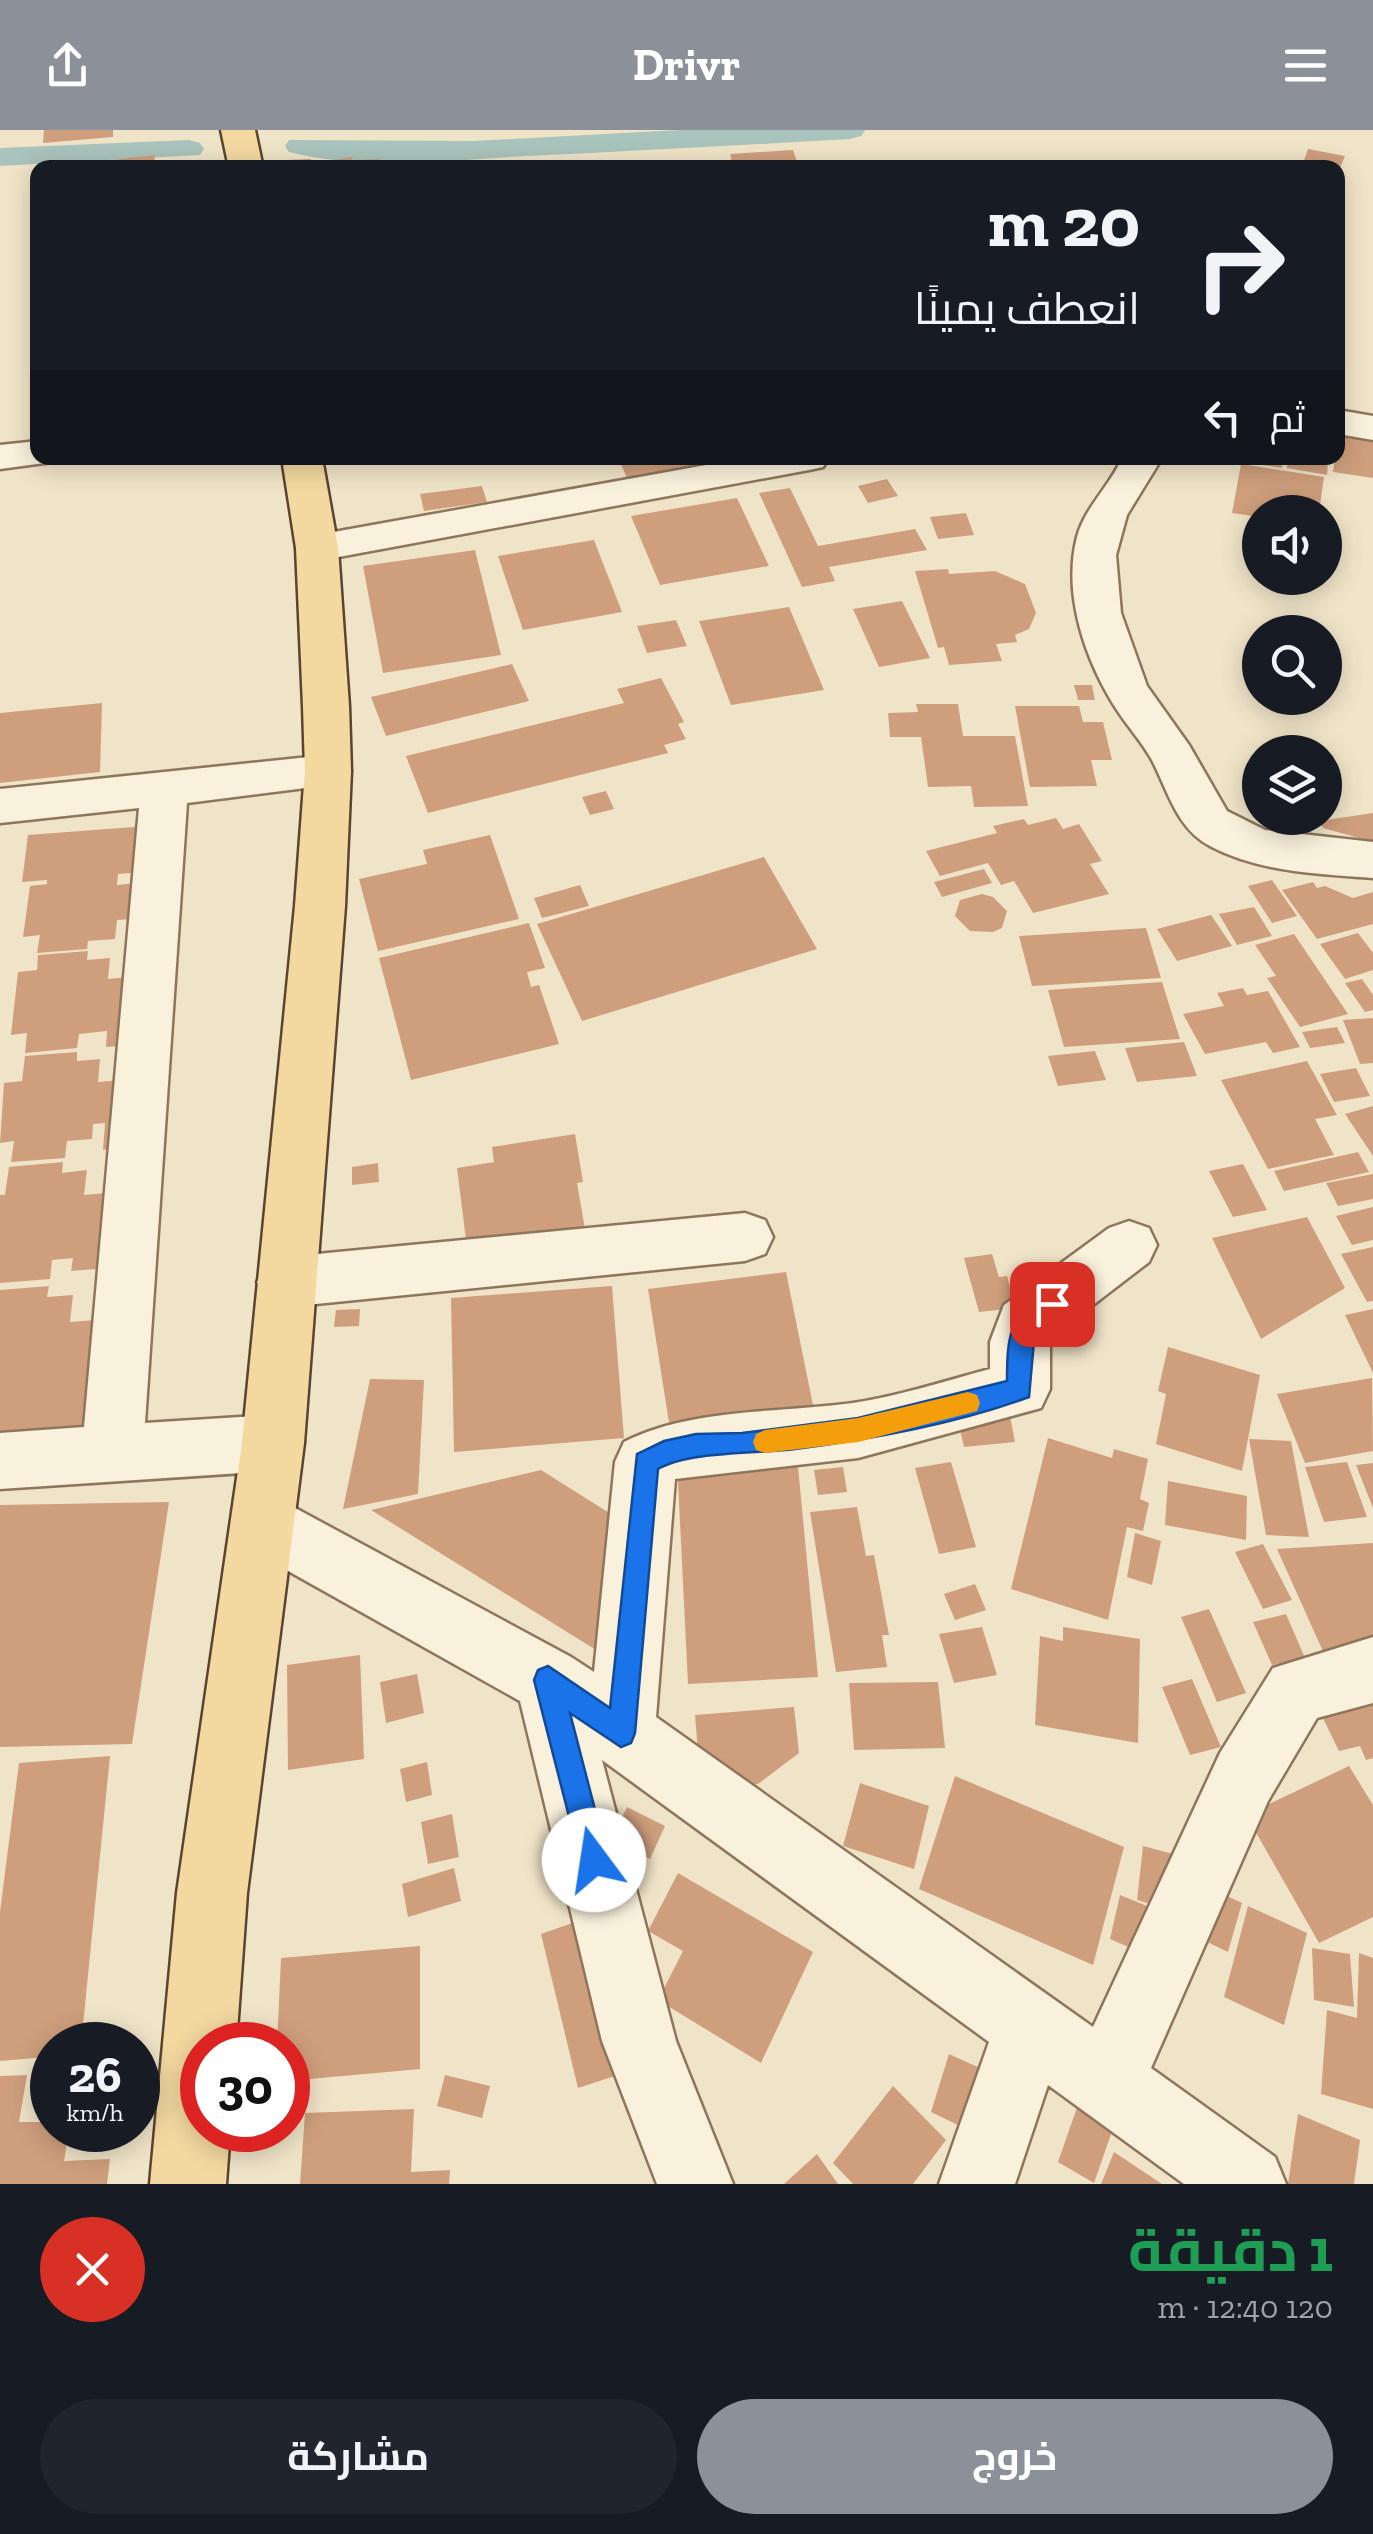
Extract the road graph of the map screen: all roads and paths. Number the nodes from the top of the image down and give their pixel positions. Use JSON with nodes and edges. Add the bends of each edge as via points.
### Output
{"nodes":[{"id":1,"x":238,"y":130,"type":"edge"},
{"id":2,"x":244,"y":160,"type":"edge"},
{"id":3,"x":1345,"y":423,"type":"edge"},
{"id":4,"x":1373,"y":428,"type":"edge"},
{"id":5,"x":30,"y":454,"type":"edge"},
{"id":6,"x":0,"y":457,"type":"edge"},
{"id":7,"x":303,"y":465,"type":"edge"},
{"id":8,"x":771,"y":465,"type":"edge"},
{"id":9,"x":1137,"y":465,"type":"edge"},
{"id":10,"x":317,"y":548,"type":"junction"},
{"id":11,"x":328,"y":771,"type":"junction"},
{"id":12,"x":164,"y":792,"type":"junction"},
{"id":13,"x":0,"y":806,"type":"edge"},
{"id":14,"x":1373,"y":860,"type":"edge"},
{"id":15,"x":746,"y":1237,"type":"dead end"},
{"id":16,"x":1129,"y":1245,"type":"dead end"},
{"id":17,"x":286,"y":1282,"type":"junction"},
{"id":18,"x":274,"y":1443,"type":"junction"},
{"id":19,"x":112,"y":1453,"type":"junction"},
{"id":20,"x":0,"y":1461,"type":"edge"},
{"id":21,"x":262,"y":1523,"type":"junction"},
{"id":22,"x":1373,"y":1670,"type":"edge"},
{"id":23,"x":548,"y":1680,"type":"junction"},
{"id":24,"x":621,"y":1733,"type":"junction"},
{"id":25,"x":1030,"y":2029,"type":"junction"},
{"id":26,"x":1107,"y":2082,"type":"junction"},
{"id":27,"x":188,"y":2184,"type":"edge"},
{"id":28,"x":695,"y":2184,"type":"edge"},
{"id":29,"x":977,"y":2184,"type":"edge"},
{"id":30,"x":1248,"y":2184,"type":"edge"}],
"edges":[{"from":1,"to":2,"type":"main road"},
{"from":3,"to":4,"type":"street"},
{"from":5,"to":6,"type":"street"},
{"from":7,"to":10,"type":"main road"},
{"from":8,"to":10,"type":"street"},
{"from":9,"to":14,"type":"street","via":[[1112,500],[1098,537],[1094,579],[1126,687],[1209,823],[1256,846]]},
{"from":10,"to":11,"type":"main road"},
{"from":11,"to":12,"type":"street"},
{"from":11,"to":17,"type":"main road"},
{"from":12,"to":13,"type":"street"},
{"from":12,"to":19,"type":"street"},
{"from":15,"to":17,"type":"street"},
{"from":16,"to":24,"type":"street","via":[[1024,1324],[1020,1389],[858,1430],[696,1446],[646,1462]]},
{"from":17,"to":18,"type":"main road"},
{"from":18,"to":19,"type":"street"},
{"from":18,"to":21,"type":"main road"},
{"from":19,"to":20,"type":"street"},
{"from":21,"to":23,"type":"street"},
{"from":21,"to":27,"type":"main road","via":[[212,1893]]},
{"from":22,"to":26,"type":"street","via":[[1296,1691],[1244,1777]]},
{"from":23,"to":24,"type":"street"},
{"from":23,"to":28,"type":"street","via":[[639,2041]]},
{"from":24,"to":25,"type":"street"},
{"from":25,"to":26,"type":"street"},
{"from":25,"to":29,"type":"street"},
{"from":26,"to":30,"type":"street"}]}
